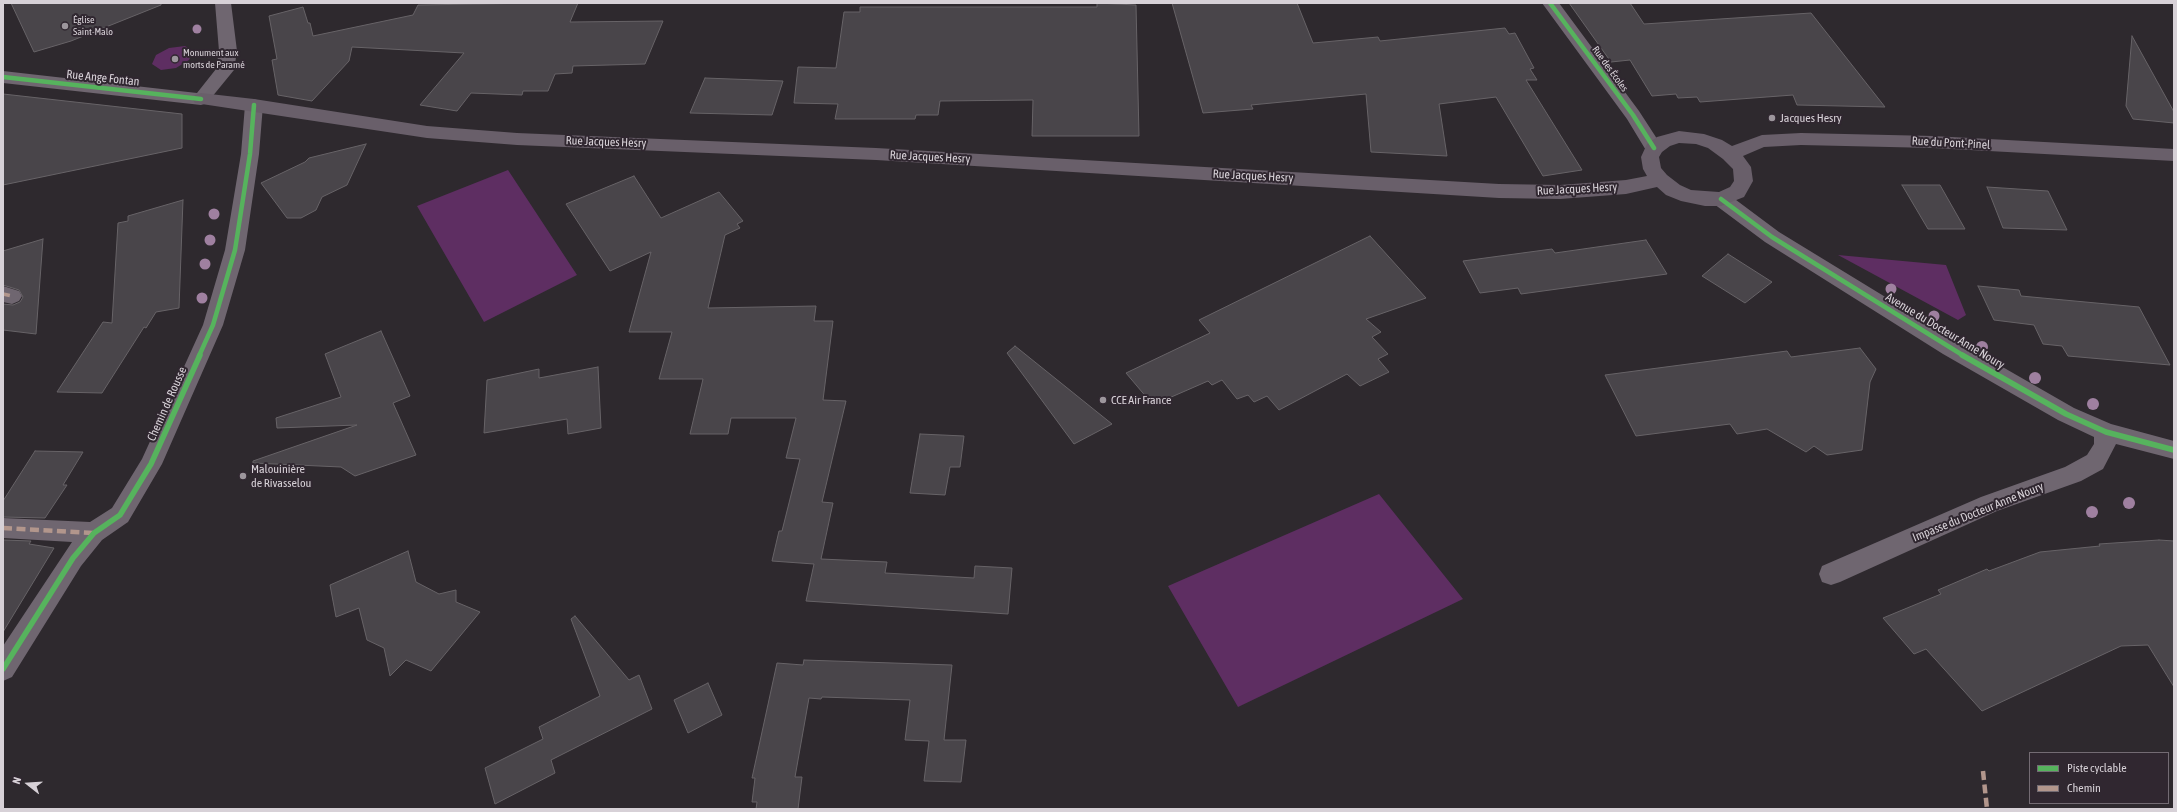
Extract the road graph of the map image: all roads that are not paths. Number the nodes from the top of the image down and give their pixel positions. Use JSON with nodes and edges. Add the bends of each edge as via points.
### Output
{"nodes":[{"id":1,"x":223,"y":3,"type":"edge"},
{"id":2,"x":1550,"y":3,"type":"edge"},
{"id":3,"x":3,"y":77,"type":"edge"},
{"id":4,"x":201,"y":99,"type":"junction"},
{"id":5,"x":254,"y":105,"type":"junction"},
{"id":6,"x":1654,"y":148,"type":"junction"},
{"id":7,"x":1730,"y":154,"type":"junction"},
{"id":8,"x":2174,"y":155,"type":"edge"},
{"id":9,"x":1660,"y":180,"type":"junction"},
{"id":10,"x":1721,"y":199,"type":"junction"},
{"id":11,"x":2106,"y":432,"type":"junction"},
{"id":12,"x":2174,"y":450,"type":"edge"},
{"id":13,"x":3,"y":528,"type":"edge"},
{"id":14,"x":94,"y":533,"type":"junction"},
{"id":15,"x":1831,"y":574,"type":"dead end"},
{"id":16,"x":3,"y":669,"type":"edge"}],
"edges":[{"from":1,"to":4,"type":"street","via":[[228,51],[225,70]]},
{"from":2,"to":6,"type":"street","name":"Rue des Écoles","via":[[1633,115]]},
{"from":3,"to":4,"type":"street","name":"Rue Ange Fontan"},
{"from":4,"to":5,"type":"main road","name":"Rue Jacques Hesry"},
{"from":5,"to":9,"type":"main road","name":"Rue Jacques Hesry","via":[[427,132],[517,139],[876,154],[1499,191],[1560,192],[1626,187]]},
{"from":5,"to":14,"type":"street","name":"Chemin de Rousse","via":[[250,154],[236,250],[213,325],[151,464],[120,515]]},
{"from":6,"to":7,"type":"main road","via":[[1664,141],[1679,137],[1697,138],[1715,144]]},
{"from":6,"to":9,"type":"main road","via":[[1650,157],[1652,169]]},
{"from":7,"to":8,"type":"main road","name":"Rue du Pont-Pinel","via":[[1762,141],[1801,139],[1933,142]]},
{"from":7,"to":10,"type":"main road","via":[[1742,167],[1744,181],[1737,192]]},
{"from":9,"to":10,"type":"main road","via":[[1673,190],[1688,196],[1705,200]]},
{"from":10,"to":11,"type":"street","name":"Avenue du Docteur Anne Noury","via":[[1772,237],[1951,348],[2066,414]]},
{"from":11,"to":12,"type":"street","name":"Avenue du Docteur Anne Noury"},
{"from":11,"to":15,"type":"street","name":"Impasse du Docteur Anne Noury","via":[[2105,445],[2095,462],[2072,474],[1989,504]]},
{"from":13,"to":14,"type":"street"},
{"from":14,"to":16,"type":"street","name":"Chemin de Rousse","via":[[73,558]]}]}
